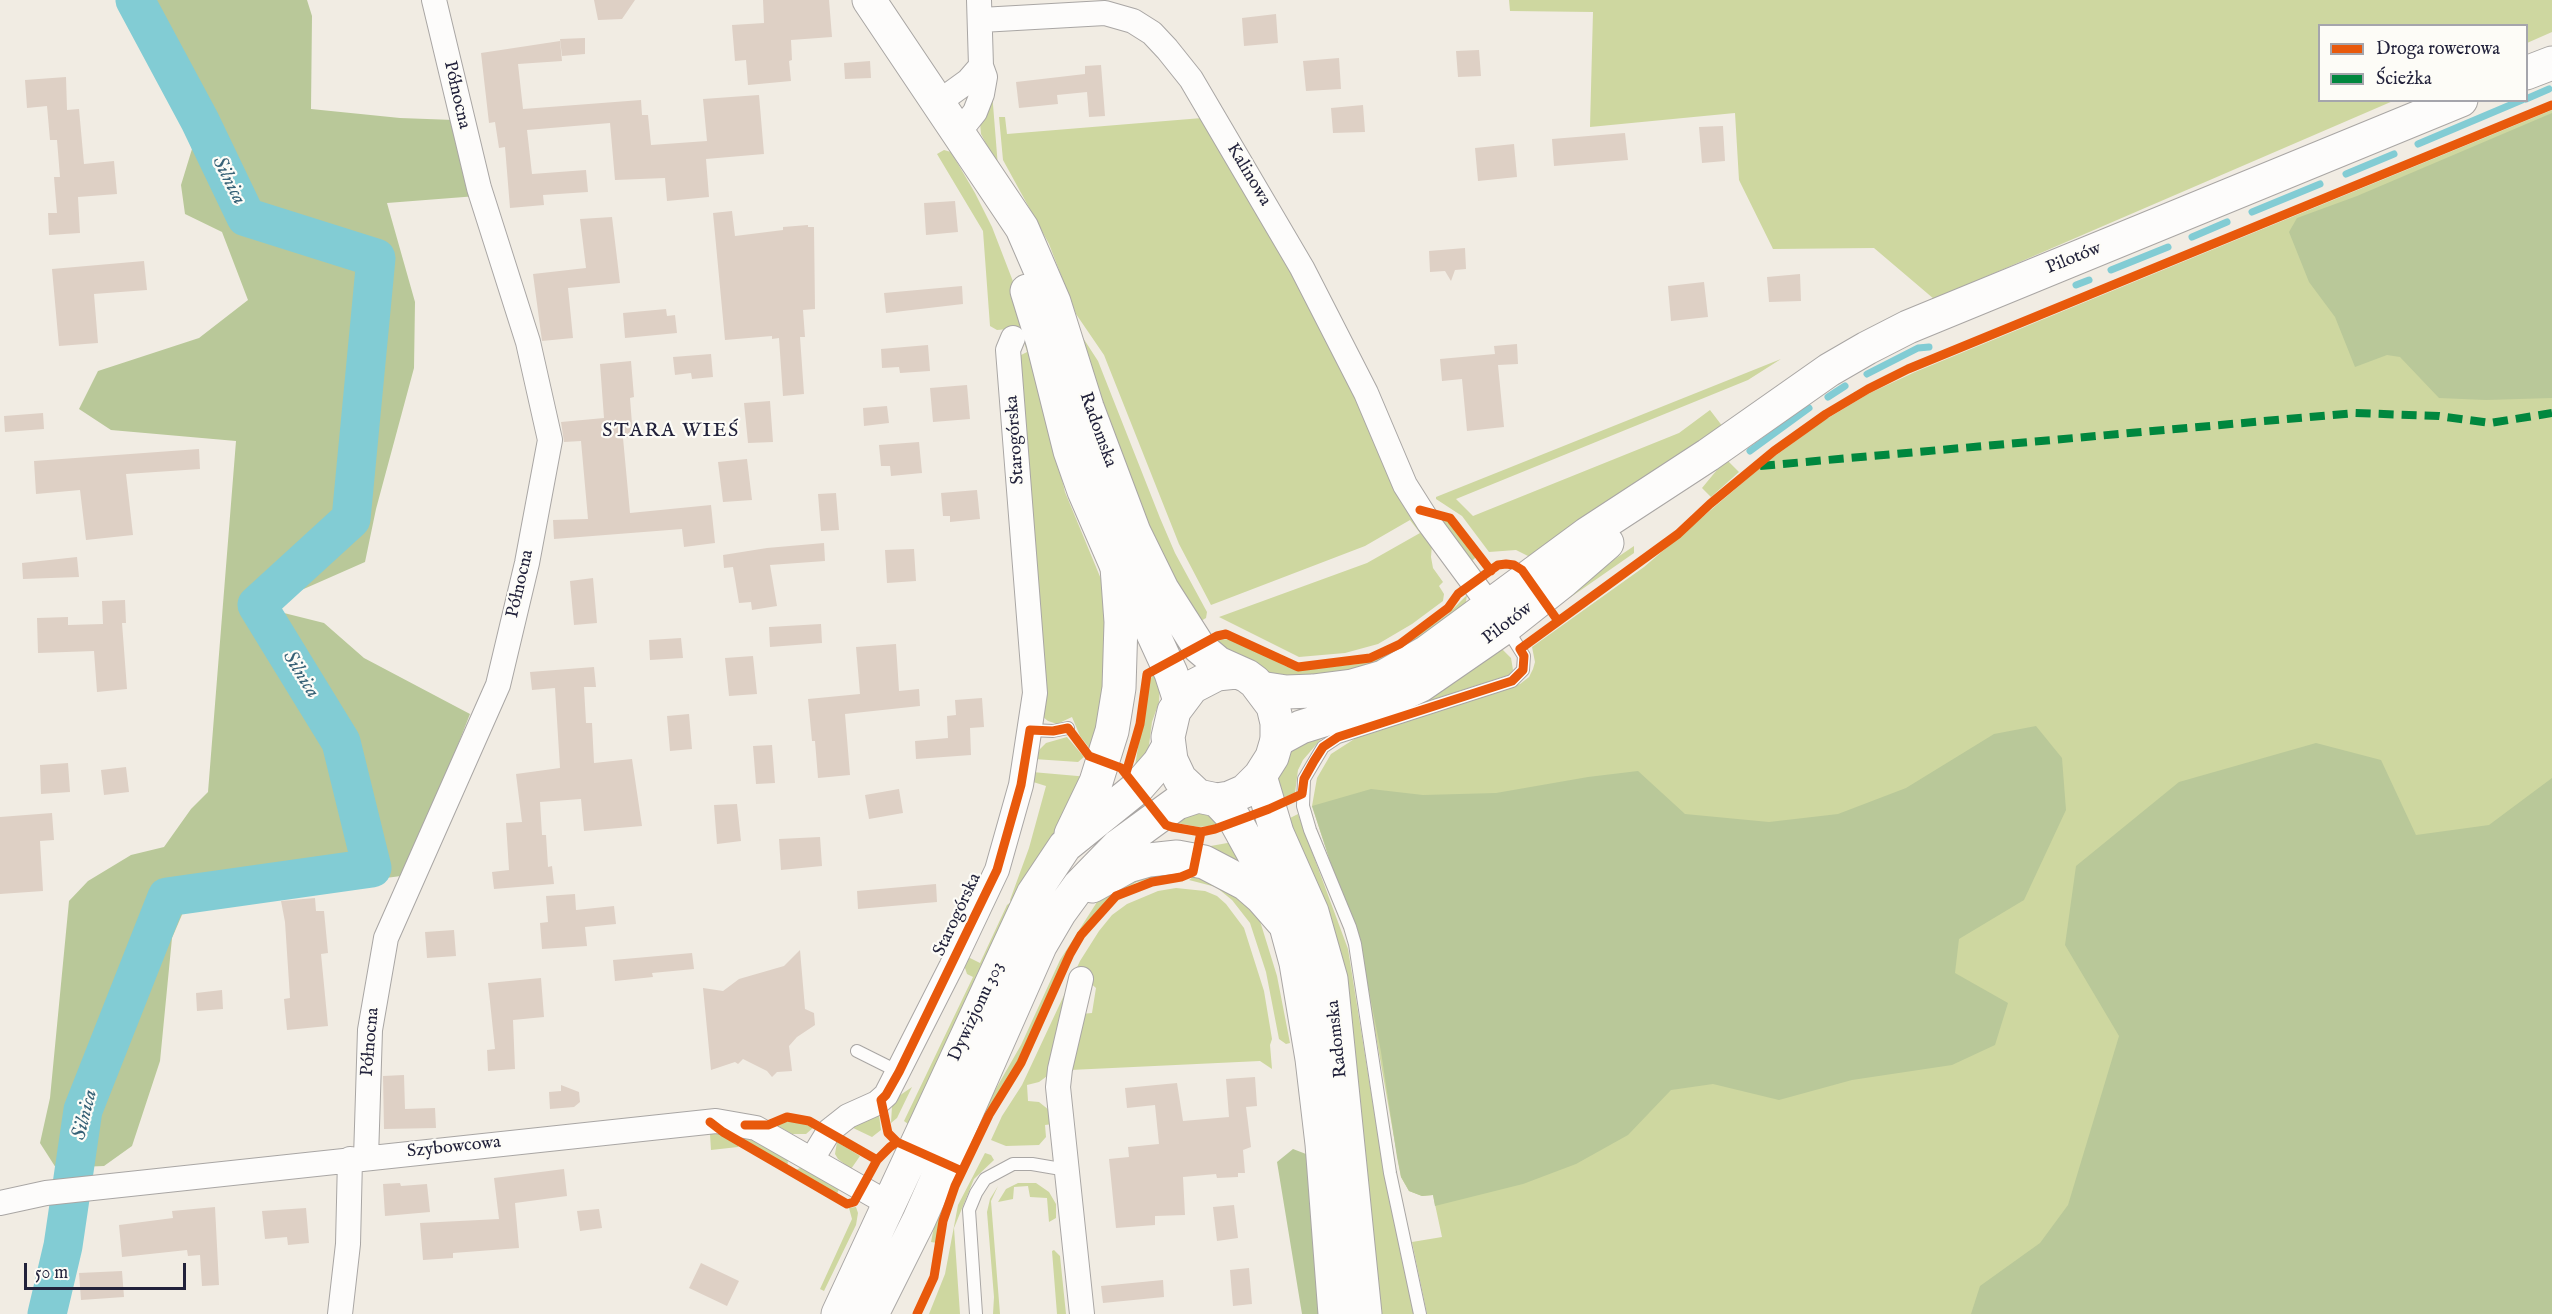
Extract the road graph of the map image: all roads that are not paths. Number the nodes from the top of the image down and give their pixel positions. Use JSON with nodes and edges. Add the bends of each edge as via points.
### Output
{"nodes":[{"id":1,"x":434,"y":0,"type":"edge"},
{"id":2,"x":869,"y":0,"type":"edge"},
{"id":3,"x":980,"y":10,"type":"edge"},
{"id":4,"x":2552,"y":63,"type":"edge"},
{"id":5,"x":981,"y":66,"type":"junction"},
{"id":6,"x":2528,"y":72,"type":"edge"},
{"id":7,"x":939,"y":102,"type":"junction"},
{"id":8,"x":2455,"y":102,"type":"edge"},
{"id":9,"x":956,"y":130,"type":"junction"},
{"id":10,"x":982,"y":171,"type":"junction"},
{"id":11,"x":1013,"y":338,"type":"dead end"},
{"id":12,"x":1117,"y":567,"type":"junction"},
{"id":13,"x":1498,"y":616,"type":"junction"},
{"id":14,"x":1248,"y":680,"type":"junction"},
{"id":15,"x":1180,"y":701,"type":"junction"},
{"id":16,"x":1068,"y":728,"type":"dead end"},
{"id":17,"x":1030,"y":730,"type":"junction"},
{"id":18,"x":1276,"y":740,"type":"junction"},
{"id":19,"x":1168,"y":747,"type":"junction"},
{"id":20,"x":1260,"y":776,"type":"junction"},
{"id":21,"x":1208,"y":798,"type":"junction"},
{"id":22,"x":1065,"y":846,"type":"junction"},
{"id":23,"x":1060,"y":912,"type":"junction"},
{"id":24,"x":1286,"y":926,"type":"junction"},
{"id":25,"x":1082,"y":979,"type":"dead end"},
{"id":26,"x":857,"y":1051,"type":"dead end"},
{"id":27,"x":899,"y":1072,"type":"junction"},
{"id":28,"x":358,"y":1158,"type":"junction"},
{"id":29,"x":812,"y":1159,"type":"junction"},
{"id":30,"x":1067,"y":1170,"type":"junction"},
{"id":31,"x":0,"y":1203,"type":"edge"},
{"id":32,"x":889,"y":1204,"type":"junction"},
{"id":33,"x":340,"y":1314,"type":"edge"},
{"id":34,"x":838,"y":1314,"type":"edge"},
{"id":35,"x":872,"y":1314,"type":"edge"},
{"id":36,"x":976,"y":1314,"type":"edge"},
{"id":37,"x":1082,"y":1314,"type":"edge"},
{"id":38,"x":1335,"y":1314,"type":"edge"},
{"id":39,"x":1365,"y":1314,"type":"edge"},
{"id":40,"x":1420,"y":1314,"type":"edge"}],
"edges":[{"from":1,"to":28,"type":"street","name":"Północna","via":[[479,188],[528,342],[550,440],[527,563],[498,684],[386,938],[370,1030]]},
{"from":2,"to":7,"type":"main road","name":"Radomska"},
{"from":3,"to":5,"type":"street"},
{"from":3,"to":13,"type":"street","name":"Kalinowa","via":[[1105,14],[1133,21],[1167,49],[1191,79],[1302,268],[1366,393],[1405,485]]},
{"from":4,"to":6,"type":"main road"},
{"from":5,"to":7,"type":"street","via":[[969,81]]},
{"from":5,"to":9,"type":"street","via":[[985,77],[975,112]]},
{"from":7,"to":9,"type":"main road","name":"Radomska"},
{"from":8,"to":13,"type":"main road","name":"Pilotów","via":[[1908,327],[1829,370],[1587,534]]},
{"from":9,"to":10,"type":"main road","name":"Radomska"},
{"from":10,"to":12,"type":"main road","name":"Radomska","via":[[1033,309],[1081,481]]},
{"from":10,"to":14,"type":"main road","name":"Radomska","via":[[1031,247],[1061,321],[1087,407],[1134,532],[1162,589],[1199,646],[1218,663]]},
{"from":11,"to":17,"type":"street","name":"Starogórska","via":[[1008,350],[1035,693]]},
{"from":12,"to":15,"type":"main road","name":"Radomska","via":[[1148,622]]},
{"from":12,"to":22,"type":"main road","via":[[1121,622],[1119,687],[1112,731],[1096,782]]},
{"from":13,"to":14,"type":"main road","name":"Pilotów","via":[[1383,677],[1352,686],[1286,692]]},
{"from":13,"to":18,"type":"main road","name":"Pilotów","via":[[1421,685],[1391,699],[1301,727]]},
{"from":13,"to":40,"type":"lane","via":[[1524,656],[1523,670],[1512,681],[1338,737],[1323,747],[1304,779],[1303,806],[1310,830],[1355,944],[1390,1173]]},
{"from":14,"to":15,"type":"main road","via":[[1205,679]]},
{"from":14,"to":18,"type":"main road","via":[[1273,706]]},
{"from":15,"to":19,"type":"main road","via":[[1170,721]]},
{"from":16,"to":17,"type":"lane"},
{"from":17,"to":27,"type":"street","name":"Starogórska","via":[[1021,785],[996,870]]},
{"from":18,"to":20,"type":"main road","via":[[1272,757]]},
{"from":19,"to":21,"type":"main road","via":[[1180,778]]},
{"from":19,"to":22,"type":"main road","name":"Dywizjonu 303","via":[[1137,788]]},
{"from":20,"to":21,"type":"main road","via":[[1245,791],[1229,798]]},
{"from":20,"to":39,"type":"main road","name":"Radomska","via":[[1277,833],[1312,912],[1331,979]]},
{"from":21,"to":23,"type":"main road","name":"Dywizjonu 303","via":[[1177,803],[1118,846]]},
{"from":21,"to":24,"type":"main road","name":"Radomska","via":[[1233,818],[1256,858]]},
{"from":22,"to":32,"type":"main road","name":"Dywizjonu 303","via":[[1024,912]]},
{"from":23,"to":24,"type":"main road","via":[[1095,883],[1128,866],[1176,857],[1204,862],[1246,884]]},
{"from":23,"to":35,"type":"main road","name":"Dywizjonu 303","via":[[1040,946],[919,1220]]},
{"from":24,"to":38,"type":"main road","name":"Radomska","via":[[1312,1059]]},
{"from":25,"to":30,"type":"street","via":[[1058,1087]]},
{"from":26,"to":27,"type":"lane"},
{"from":27,"to":29,"type":"street","name":"Starogórska","via":[[877,1103],[848,1116],[828,1131]]},
{"from":28,"to":29,"type":"street","name":"Szybowcowa","via":[[716,1121],[756,1128]]},
{"from":28,"to":31,"type":"street","name":"Szybowcowa","via":[[46,1193]]},
{"from":28,"to":33,"type":"street","name":"Północna"},
{"from":29,"to":32,"type":"street","name":"Szybowcowa"},
{"from":30,"to":36,"type":"lane","via":[[1013,1164],[985,1179],[976,1193],[969,1210]]},
{"from":30,"to":37,"type":"street"},
{"from":32,"to":34,"type":"main road","name":"Dywizjonu 303"}]}
